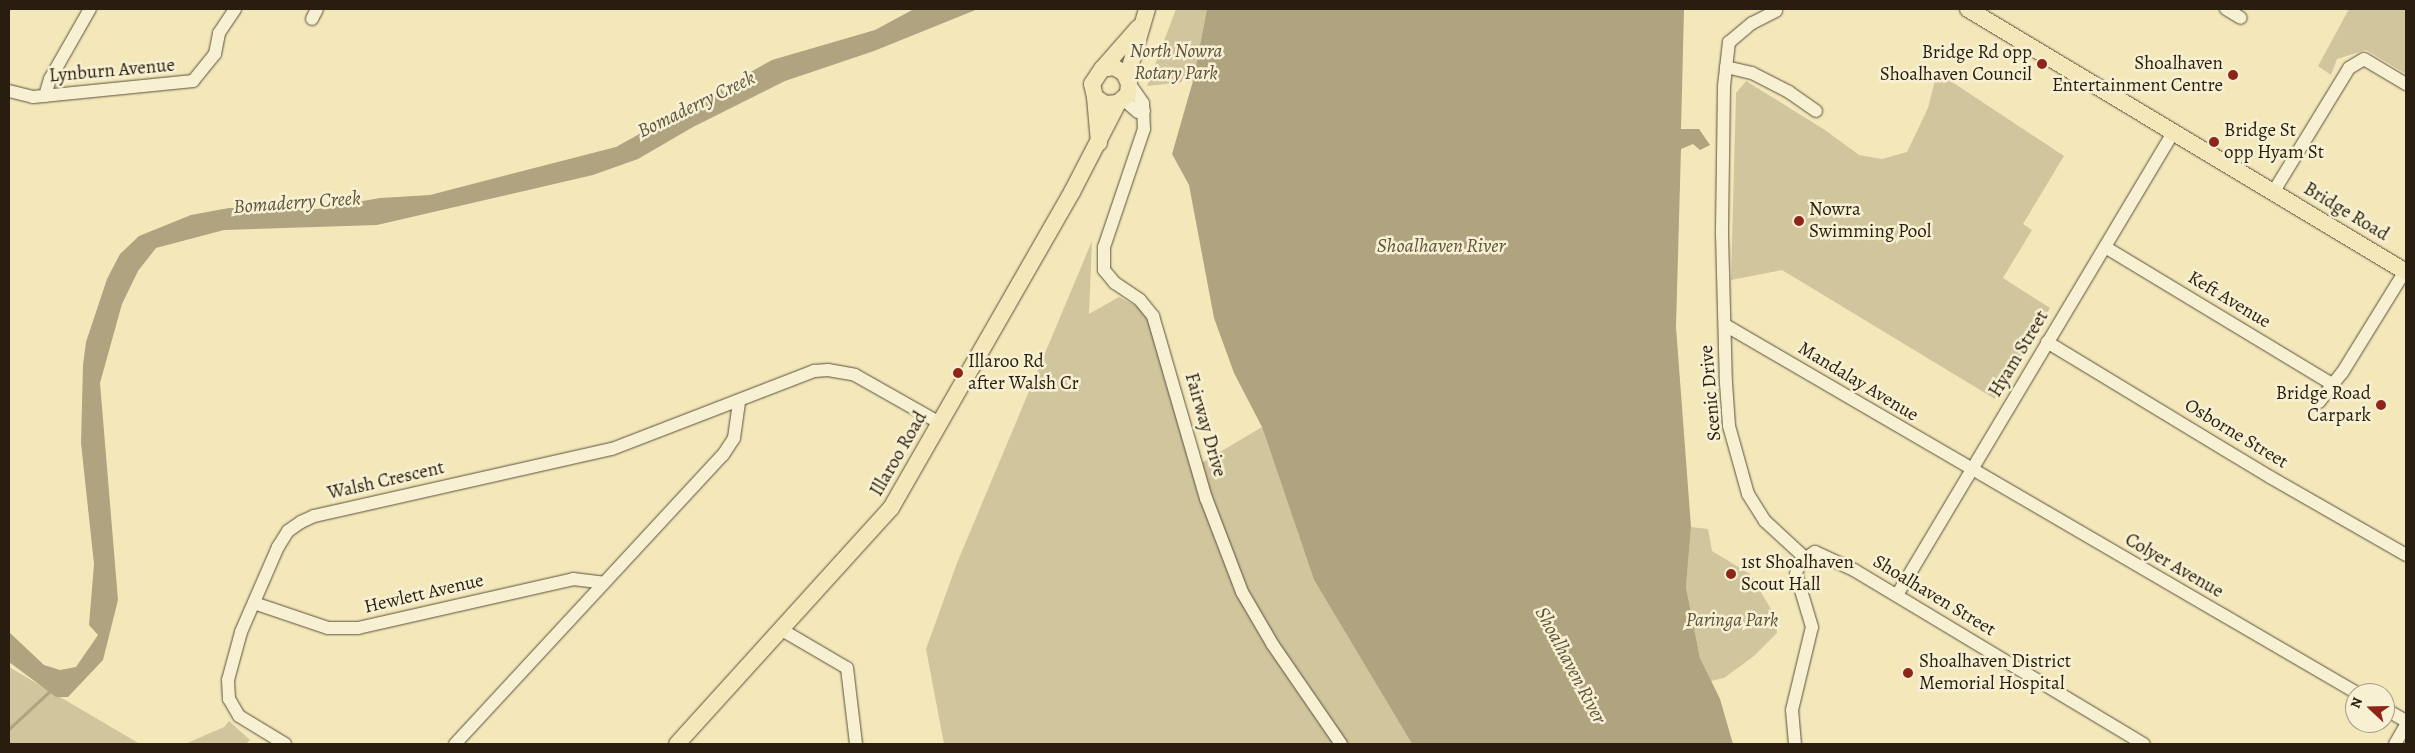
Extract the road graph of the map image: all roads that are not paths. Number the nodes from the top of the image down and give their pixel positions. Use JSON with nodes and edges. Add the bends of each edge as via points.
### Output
{"nodes":[{"id":1,"x":90,"y":9,"type":"edge"},
{"id":2,"x":235,"y":9,"type":"edge"},
{"id":3,"x":1147,"y":9,"type":"edge"},
{"id":4,"x":1968,"y":9,"type":"edge"},
{"id":5,"x":2226,"y":9,"type":"edge"},
{"id":6,"x":1776,"y":11,"type":"dead end"},
{"id":7,"x":1979,"y":13,"type":"edge"},
{"id":8,"x":2242,"y":18,"type":"dead end"},
{"id":9,"x":1141,"y":25,"type":"junction"},
{"id":10,"x":1726,"y":67,"type":"junction"},
{"id":11,"x":1102,"y":69,"type":"junction"},
{"id":12,"x":1128,"y":80,"type":"junction"},
{"id":13,"x":2406,"y":84,"type":"edge"},
{"id":14,"x":9,"y":91,"type":"edge"},
{"id":15,"x":45,"y":96,"type":"junction"},
{"id":16,"x":1095,"y":97,"type":"junction"},
{"id":17,"x":1121,"y":102,"type":"junction"},
{"id":18,"x":1144,"y":111,"type":"junction"},
{"id":19,"x":1816,"y":111,"type":"dead end"},
{"id":20,"x":2174,"y":131,"type":"junction"},
{"id":21,"x":1099,"y":143,"type":"junction"},
{"id":22,"x":2274,"y":191,"type":"junction"},
{"id":23,"x":2105,"y":247,"type":"junction"},
{"id":24,"x":2406,"y":272,"type":"edge"},
{"id":25,"x":1725,"y":326,"type":"junction"},
{"id":26,"x":2047,"y":342,"type":"junction"},
{"id":27,"x":2334,"y":385,"type":"junction"},
{"id":28,"x":739,"y":402,"type":"junction"},
{"id":29,"x":2319,"y":402,"type":"dead end"},
{"id":30,"x":940,"y":423,"type":"junction"},
{"id":31,"x":1973,"y":470,"type":"junction"},
{"id":32,"x":2406,"y":555,"type":"edge"},
{"id":33,"x":1804,"y":557,"type":"junction"},
{"id":34,"x":604,"y":583,"type":"junction"},
{"id":35,"x":1897,"y":595,"type":"junction"},
{"id":36,"x":254,"y":602,"type":"junction"},
{"id":37,"x":782,"y":630,"type":"junction"},
{"id":38,"x":2345,"y":686,"type":"edge"},
{"id":39,"x":2395,"y":716,"type":"edge"},
{"id":40,"x":2406,"y":723,"type":"edge"},
{"id":41,"x":285,"y":744,"type":"edge"},
{"id":42,"x":456,"y":744,"type":"edge"},
{"id":43,"x":676,"y":744,"type":"edge"},
{"id":44,"x":856,"y":744,"type":"edge"},
{"id":45,"x":1341,"y":744,"type":"edge"},
{"id":46,"x":1795,"y":744,"type":"edge"},
{"id":47,"x":2144,"y":744,"type":"edge"},
{"id":48,"x":2395,"y":744,"type":"edge"}],
"edges":[{"from":1,"to":15,"type":"street","via":[[50,80]]},
{"from":2,"to":15,"type":"street","name":"Lynburn Avenue","via":[[218,33],[215,54],[193,81]]},
{"from":3,"to":9,"type":"main road","name":"Illaroo Road"},
{"from":4,"to":7,"type":"main road","name":"Bridge Road"},
{"from":5,"to":8,"type":"street"},
{"from":6,"to":10,"type":"street","name":"Scenic Drive","via":[[1752,23],[1729,42]]},
{"from":7,"to":20,"type":"main road","name":"Bridge Road"},
{"from":9,"to":11,"type":"main road","name":"Illaroo Road"},
{"from":9,"to":12,"type":"main road","name":"Illaroo Road"},
{"from":10,"to":19,"type":"street","via":[[1752,73],[1789,92]]},
{"from":10,"to":25,"type":"street","name":"Scenic Drive","via":[[1722,234]]},
{"from":11,"to":12,"type":"main road","via":[[1119,69]]},
{"from":11,"to":16,"type":"main road","name":"Illaroo Road","via":[[1092,84]]},
{"from":12,"to":17,"type":"main road","name":"Illaroo Road"},
{"from":12,"to":18,"type":"street","via":[[1143,103]]},
{"from":13,"to":22,"type":"street","via":[[2364,59],[2349,68]]},
{"from":14,"to":15,"type":"street","name":"Lynburn Avenue","via":[[33,97]]},
{"from":16,"to":17,"type":"main road","via":[[1105,104]]},
{"from":16,"to":21,"type":"main road","name":"Illaroo Road"},
{"from":17,"to":18,"type":"street","via":[[1138,112]]},
{"from":17,"to":21,"type":"main road","name":"Illaroo Road"},
{"from":18,"to":45,"type":"street","name":"Fairway Drive","via":[[1140,142],[1104,247],[1104,270],[1115,283],[1140,300],[1153,316],[1206,498],[1239,585],[1273,645]]},
{"from":20,"to":22,"type":"main road","name":"Bridge Road"},
{"from":20,"to":23,"type":"street","name":"Hyam Street"},
{"from":21,"to":30,"type":"main road","name":"Illaroo Road"},
{"from":22,"to":24,"type":"main road","name":"Bridge Road"},
{"from":23,"to":26,"type":"street","name":"Hyam Street"},
{"from":23,"to":27,"type":"street","name":"Keft Avenue"},
{"from":24,"to":27,"type":"street"},
{"from":25,"to":31,"type":"street","name":"Mandalay Avenue"},
{"from":25,"to":33,"type":"street","name":"Scenic Drive","via":[[1729,426],[1743,480],[1765,521]]},
{"from":26,"to":31,"type":"street","name":"Hyam Street"},
{"from":26,"to":32,"type":"street","name":"Osborne Street"},
{"from":27,"to":29,"type":"street"},
{"from":28,"to":30,"type":"street","name":"Walsh Crescent","via":[[814,371],[828,370],[855,375]]},
{"from":28,"to":34,"type":"street","via":[[734,438],[723,455]]},
{"from":28,"to":36,"type":"street","name":"Walsh Crescent","via":[[612,449],[314,516],[288,531]]},
{"from":30,"to":37,"type":"main road","name":"Illaroo Road","via":[[880,523]]},
{"from":31,"to":35,"type":"street","name":"Hyam Street"},
{"from":31,"to":38,"type":"street","name":"Colyer Avenue"},
{"from":33,"to":35,"type":"street","name":"Shoalhaven Street","via":[[1820,553]]},
{"from":33,"to":46,"type":"street","via":[[1796,574],[1812,627],[1792,710]]},
{"from":34,"to":36,"type":"street","name":"Hewlett Avenue","via":[[573,579],[358,628],[328,628]]},
{"from":34,"to":42,"type":"street"},
{"from":35,"to":47,"type":"street","name":"Shoalhaven Street"},
{"from":36,"to":41,"type":"street","name":"Walsh Crescent","via":[[233,658],[228,680],[229,700],[239,716]]},
{"from":37,"to":43,"type":"main road","name":"Illaroo Road"},
{"from":37,"to":44,"type":"street","via":[[847,668]]},
{"from":39,"to":40,"type":"street"},
{"from":40,"to":48,"type":"street"}]}
